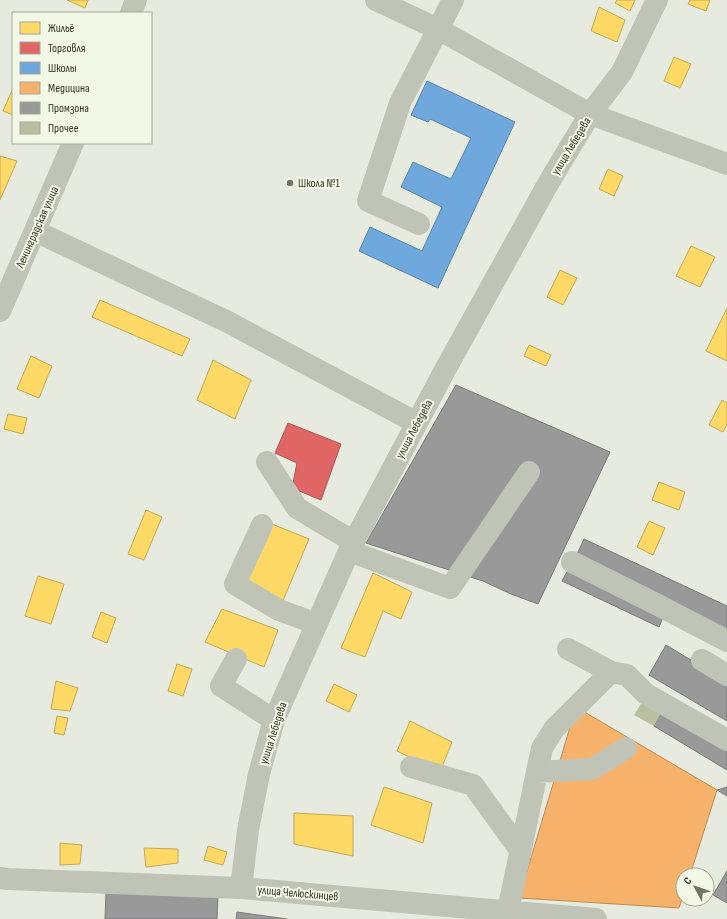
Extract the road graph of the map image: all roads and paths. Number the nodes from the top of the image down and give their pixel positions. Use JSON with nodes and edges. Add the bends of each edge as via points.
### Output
{"nodes":[{"id":1,"x":136,"y":0,"type":"edge"},
{"id":2,"x":376,"y":0,"type":"edge"},
{"id":3,"x":453,"y":0,"type":"edge"},
{"id":4,"x":657,"y":0,"type":"edge"},
{"id":5,"x":131,"y":12,"type":"edge"},
{"id":6,"x":438,"y":29,"type":"junction"},
{"id":7,"x":590,"y":114,"type":"junction"},
{"id":8,"x":74,"y":144,"type":"edge"},
{"id":9,"x":727,"y":164,"type":"edge"},
{"id":10,"x":419,"y":224,"type":"dead end"},
{"id":11,"x":35,"y":231,"type":"junction"},
{"id":12,"x":0,"y":311,"type":"edge"},
{"id":13,"x":417,"y":423,"type":"junction"},
{"id":14,"x":267,"y":462,"type":"dead end"},
{"id":15,"x":529,"y":472,"type":"dead end"},
{"id":16,"x":262,"y":526,"type":"dead end"},
{"id":17,"x":351,"y":547,"type":"junction"},
{"id":18,"x":572,"y":562,"type":"dead end"},
{"id":19,"x":317,"y":624,"type":"junction"},
{"id":20,"x":727,"y":641,"type":"edge"},
{"id":21,"x":568,"y":649,"type":"dead end"},
{"id":22,"x":236,"y":659,"type":"dead end"},
{"id":23,"x":702,"y":660,"type":"dead end"},
{"id":24,"x":611,"y":672,"type":"junction"},
{"id":25,"x":727,"y":675,"type":"edge"},
{"id":26,"x":274,"y":720,"type":"junction"},
{"id":27,"x":727,"y":740,"type":"edge"},
{"id":28,"x":626,"y":748,"type":"dead end"},
{"id":29,"x":411,"y":766,"type":"dead end"},
{"id":30,"x":537,"y":772,"type":"junction"},
{"id":31,"x":520,"y":850,"type":"junction"},
{"id":32,"x":3,"y":882,"type":"edge"},
{"id":33,"x":241,"y":888,"type":"junction"},
{"id":34,"x":508,"y":910,"type":"junction"},
{"id":35,"x":596,"y":919,"type":"edge"}],
"edges":[{"from":1,"to":5,"type":"street"},
{"from":2,"to":6,"type":"street"},
{"from":3,"to":6,"type":"street"},
{"from":4,"to":7,"type":"street","name":"улица Лебедева","via":[[622,72]]},
{"from":6,"to":7,"type":"street"},
{"from":6,"to":10,"type":"street","via":[[400,103],[368,201]]},
{"from":7,"to":9,"type":"street"},
{"from":7,"to":13,"type":"street","name":"улица Лебедева","via":[[549,182]]},
{"from":8,"to":11,"type":"street","name":"Ленинградская улица"},
{"from":11,"to":12,"type":"street","name":"Ленинградская улица"},
{"from":11,"to":13,"type":"street","via":[[226,321]]},
{"from":13,"to":17,"type":"street","name":"улица Лебедева"},
{"from":14,"to":17,"type":"street","via":[[297,508]]},
{"from":15,"to":17,"type":"street","via":[[450,588]]},
{"from":16,"to":19,"type":"street","via":[[235,584],[279,610]]},
{"from":17,"to":19,"type":"street","name":"улица Лебедева"},
{"from":18,"to":20,"type":"street"},
{"from":19,"to":26,"type":"street","name":"улица Лебедева"},
{"from":21,"to":24,"type":"street"},
{"from":22,"to":26,"type":"street","via":[[221,686]]},
{"from":23,"to":25,"type":"street"},
{"from":24,"to":27,"type":"street","via":[[627,674],[646,694]]},
{"from":24,"to":30,"type":"street","via":[[554,729],[542,748]]},
{"from":26,"to":33,"type":"street","name":"улица Лебедева","via":[[259,774],[248,830]]},
{"from":28,"to":30,"type":"street","via":[[592,768]]},
{"from":29,"to":31,"type":"street","via":[[473,785]]},
{"from":30,"to":31,"type":"street"},
{"from":31,"to":34,"type":"street"},
{"from":32,"to":33,"type":"street","name":"улица Челюскинцев"},
{"from":33,"to":34,"type":"street","name":"улица Челюскинцев"},
{"from":34,"to":35,"type":"street","name":"улица Челюскинцев"}]}
